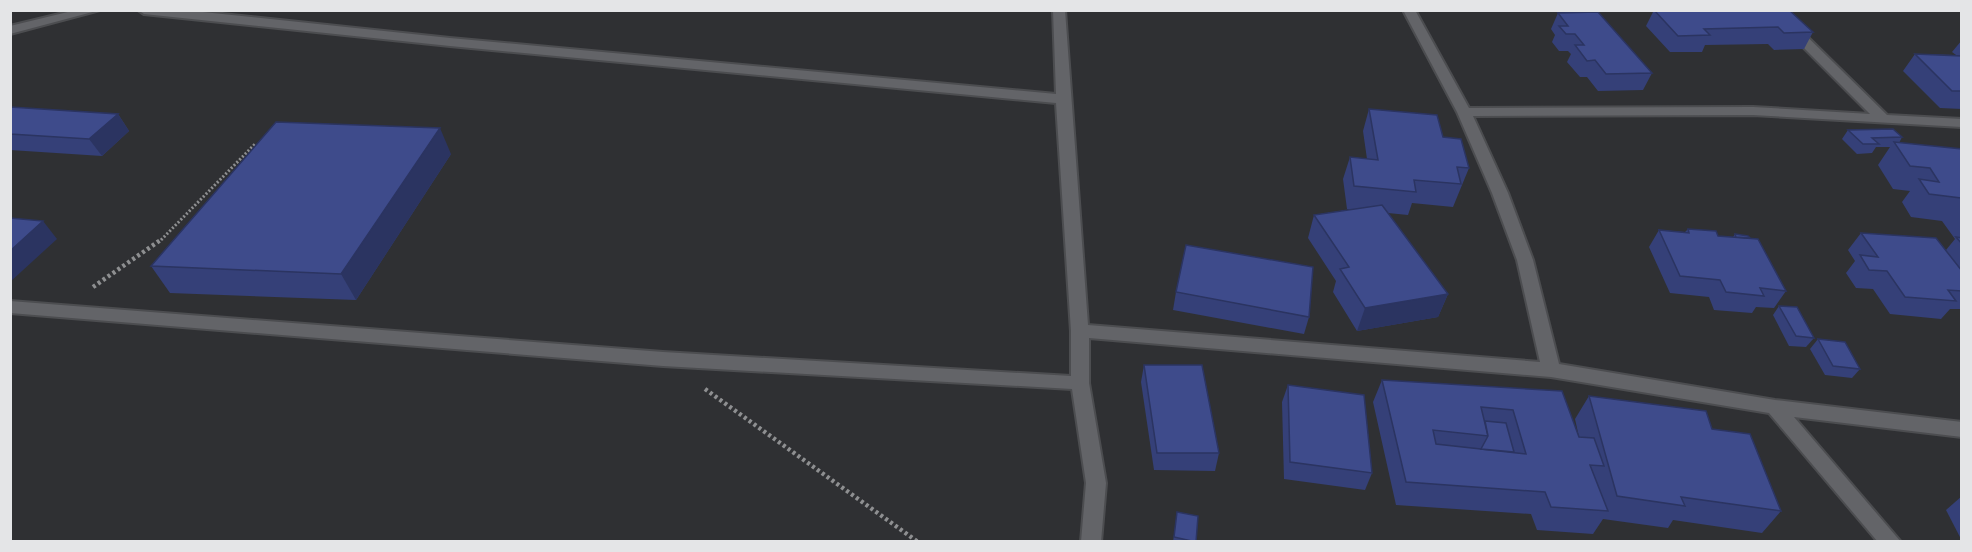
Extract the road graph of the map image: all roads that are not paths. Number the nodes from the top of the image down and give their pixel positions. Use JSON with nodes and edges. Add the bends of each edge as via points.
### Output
{"nodes":[{"id":1,"x":94,"y":10,"type":"edge"},
{"id":2,"x":144,"y":10,"type":"edge"},
{"id":3,"x":1059,"y":10,"type":"edge"},
{"id":4,"x":1410,"y":10,"type":"edge"},
{"id":5,"x":1772,"y":10,"type":"edge"},
{"id":6,"x":10,"y":30,"type":"edge"},
{"id":7,"x":1063,"y":99,"type":"junction"},
{"id":8,"x":1464,"y":112,"type":"junction"},
{"id":9,"x":1884,"y":119,"type":"junction"},
{"id":10,"x":1962,"y":123,"type":"edge"},
{"id":11,"x":10,"y":307,"type":"edge"},
{"id":12,"x":1080,"y":332,"type":"junction"},
{"id":13,"x":1551,"y":370,"type":"junction"},
{"id":14,"x":1080,"y":383,"type":"junction"},
{"id":15,"x":1775,"y":407,"type":"junction"},
{"id":16,"x":1962,"y":430,"type":"edge"},
{"id":17,"x":1091,"y":542,"type":"edge"},
{"id":18,"x":1891,"y":542,"type":"edge"}],
"edges":[{"from":1,"to":6,"type":"street"},
{"from":2,"to":7,"type":"street"},
{"from":3,"to":7,"type":"street"},
{"from":4,"to":8,"type":"street"},
{"from":5,"to":9,"type":"street"},
{"from":7,"to":12,"type":"street"},
{"from":8,"to":9,"type":"street","via":[[1753,111]]},
{"from":8,"to":13,"type":"street","via":[[1525,260]]},
{"from":9,"to":10,"type":"street"},
{"from":11,"to":14,"type":"street","via":[[663,359]]},
{"from":12,"to":13,"type":"street"},
{"from":12,"to":14,"type":"street"},
{"from":13,"to":15,"type":"street"},
{"from":14,"to":17,"type":"street","via":[[1096,483]]},
{"from":15,"to":16,"type":"street"},
{"from":15,"to":18,"type":"street"}]}
